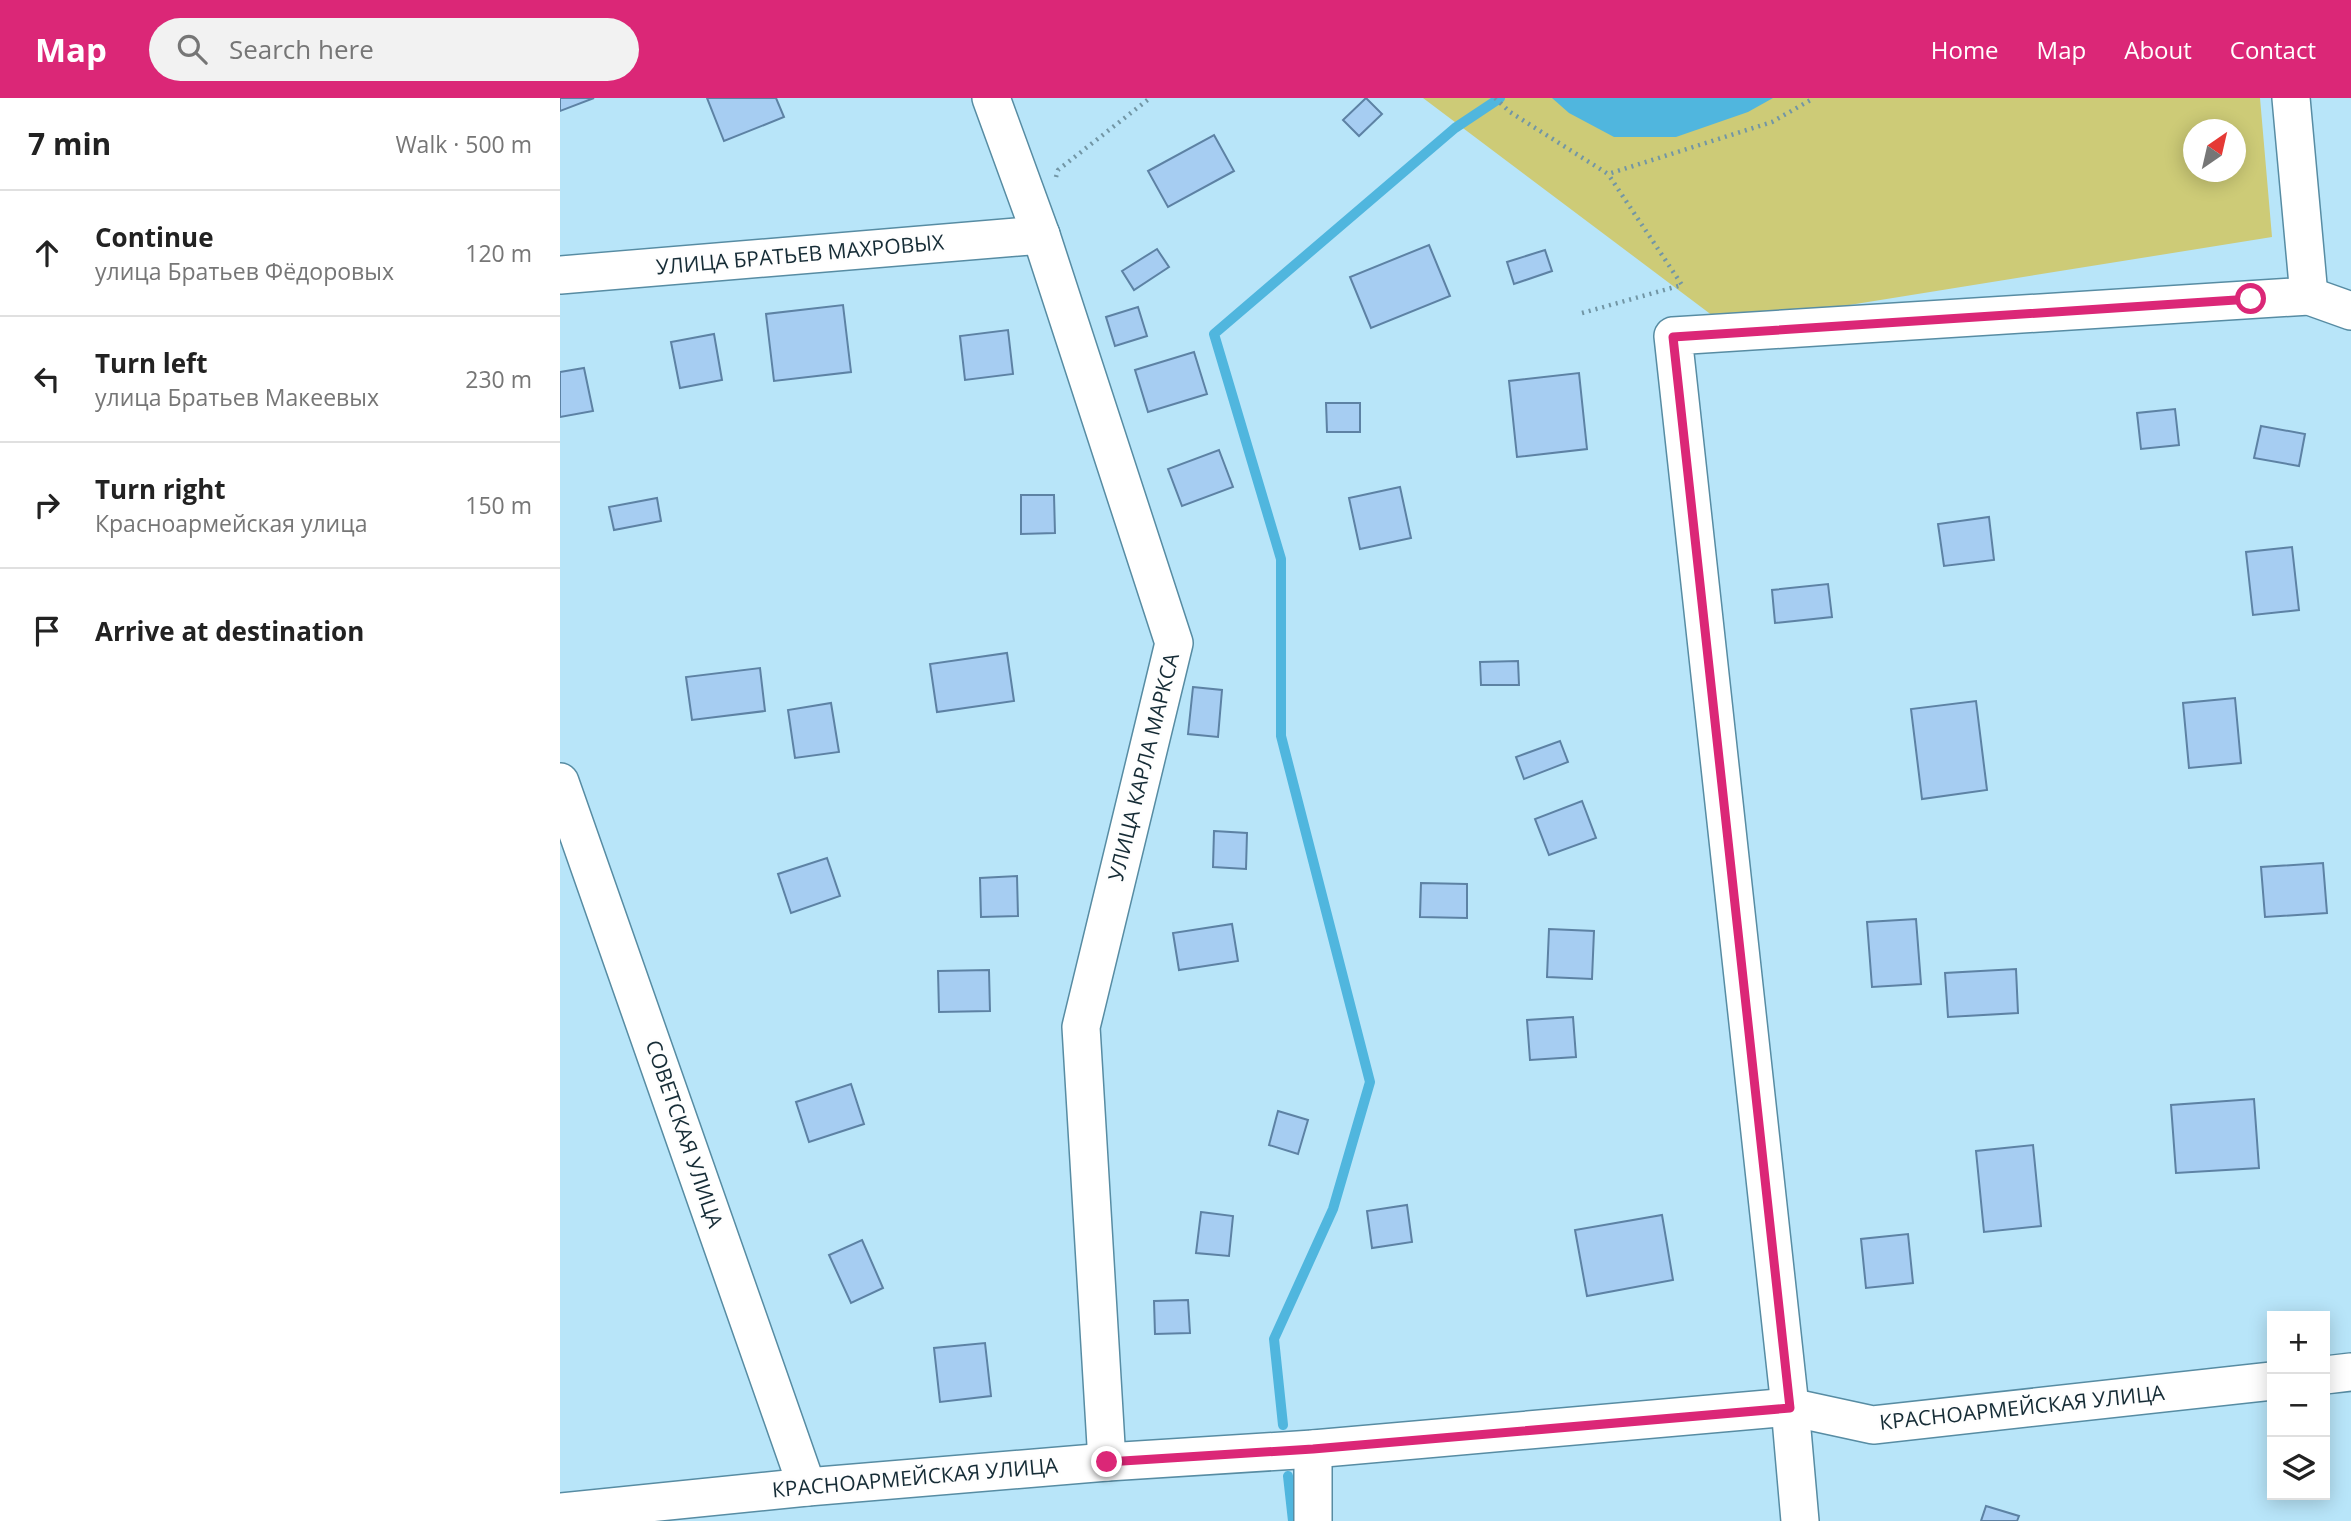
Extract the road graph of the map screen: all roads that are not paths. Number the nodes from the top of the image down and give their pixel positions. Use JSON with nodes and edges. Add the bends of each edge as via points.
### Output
{"nodes":[{"id":1,"x":991,"y":98,"type":"edge"},
{"id":2,"x":2291,"y":98,"type":"edge"},
{"id":3,"x":1041,"y":235,"type":"junction"},
{"id":4,"x":560,"y":275,"type":"edge"},
{"id":5,"x":2309,"y":296,"type":"junction"},
{"id":6,"x":2351,"y":311,"type":"edge"},
{"id":7,"x":560,"y":782,"type":"edge"},
{"id":8,"x":2351,"y":1372,"type":"edge"},
{"id":9,"x":2330,"y":1374,"type":"edge"},
{"id":10,"x":2267,"y":1382,"type":"edge"},
{"id":11,"x":1790,"y":1408,"type":"junction"},
{"id":12,"x":1313,"y":1449,"type":"junction"},
{"id":13,"x":1107,"y":1462,"type":"junction"},
{"id":14,"x":807,"y":1487,"type":"junction"},
{"id":15,"x":560,"y":1512,"type":"edge"},
{"id":16,"x":1313,"y":1521,"type":"edge"},
{"id":17,"x":1800,"y":1521,"type":"edge"}],
"edges":[{"from":1,"to":3,"type":"street","name":"УЛИЦА КАРЛА МАРКСА"},
{"from":2,"to":5,"type":"street"},
{"from":3,"to":4,"type":"street","name":"УЛИЦА БРАТЬЕВ МАХРОВЫХ"},
{"from":3,"to":13,"type":"street","name":"УЛИЦА КАРЛА МАРКСА","via":[[1174,643],[1081,1027]]},
{"from":5,"to":6,"type":"street"},
{"from":5,"to":11,"type":"street","via":[[1673,337]]},
{"from":7,"to":14,"type":"street","name":"СОВЕТСКАЯ УЛИЦА"},
{"from":8,"to":9,"type":"street"},
{"from":10,"to":11,"type":"street","name":"КРАСНОАРМЕЙСКАЯ УЛИЦА","via":[[1872,1425]]},
{"from":11,"to":12,"type":"street","name":"КРАСНОАРМЕЙСКАЯ УЛИЦА"},
{"from":11,"to":17,"type":"street"},
{"from":12,"to":13,"type":"street","name":"КРАСНОАРМЕЙСКАЯ УЛИЦА"},
{"from":12,"to":16,"type":"street"},
{"from":13,"to":14,"type":"street","name":"КРАСНОАРМЕЙСКАЯ УЛИЦА"},
{"from":14,"to":15,"type":"street","name":"КРАСНОАРМЕЙСКАЯ УЛИЦА"}]}
